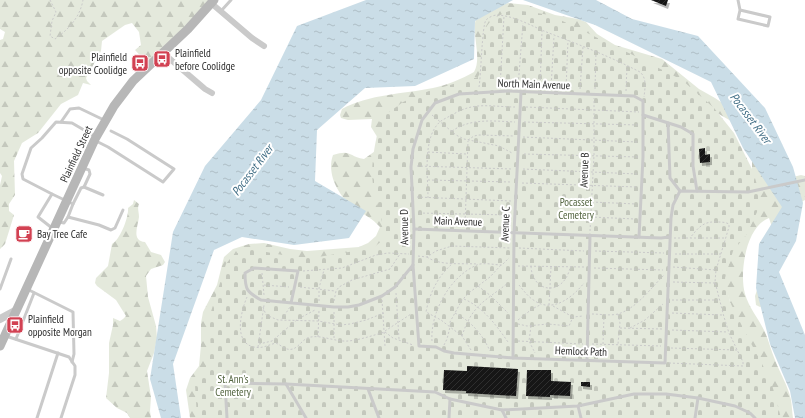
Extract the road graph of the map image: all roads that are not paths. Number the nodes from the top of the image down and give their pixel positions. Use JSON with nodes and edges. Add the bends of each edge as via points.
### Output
{"nodes":[{"id":1,"x":231,"y":0,"type":"edge"},
{"id":2,"x":738,"y":0,"type":"edge"},
{"id":3,"x":213,"y":1,"type":"edge"},
{"id":4,"x":740,"y":10,"type":"junction"},
{"id":5,"x":221,"y":11,"type":"junction"},
{"id":6,"x":264,"y":46,"type":"dead end"},
{"id":7,"x":163,"y":53,"type":"junction"},
{"id":8,"x":519,"y":91,"type":"junction"},
{"id":9,"x":212,"y":93,"type":"dead end"},
{"id":10,"x":428,"y":112,"type":"joint"},
{"id":11,"x":643,"y":113,"type":"junction"},
{"id":12,"x":105,"y":121,"type":"junction"},
{"id":13,"x":61,"y":122,"type":"junction"},
{"id":14,"x":668,"y":123,"type":"junction"},
{"id":15,"x":111,"y":131,"type":"dead end"},
{"id":16,"x":95,"y":138,"type":"junction"},
{"id":17,"x":82,"y":168,"type":"junction"},
{"id":18,"x":804,"y":180,"type":"edge"},
{"id":19,"x":84,"y":187,"type":"junction"},
{"id":20,"x":680,"y":191,"type":"junction"},
{"id":21,"x":698,"y":191,"type":"junction"},
{"id":22,"x":52,"y":194,"type":"junction"},
{"id":23,"x":103,"y":195,"type":"dead end"},
{"id":24,"x":70,"y":203,"type":"junction"},
{"id":25,"x":123,"y":210,"type":"dead end"},
{"id":26,"x":68,"y":217,"type":"junction"},
{"id":27,"x":55,"y":225,"type":"junction"},
{"id":28,"x":414,"y":229,"type":"junction"},
{"id":29,"x":514,"y":232,"type":"junction"},
{"id":30,"x":590,"y":235,"type":"junction"},
{"id":31,"x":639,"y":237,"type":"junction"},
{"id":32,"x":669,"y":238,"type":"junction"},
{"id":33,"x":11,"y":259,"type":"dead end"},
{"id":34,"x":413,"y":265,"type":"junction"},
{"id":35,"x":0,"y":289,"type":"edge"},
{"id":36,"x":30,"y":291,"type":"junction"},
{"id":37,"x":292,"y":302,"type":"junction"},
{"id":38,"x":15,"y":311,"type":"junction"},
{"id":39,"x":0,"y":319,"type":"edge"},
{"id":40,"x":5,"y":335,"type":"junction"},
{"id":41,"x":16,"y":339,"type":"junction"},
{"id":42,"x":0,"y":346,"type":"edge"},
{"id":43,"x":419,"y":346,"type":"joint"},
{"id":44,"x":58,"y":353,"type":"junction"},
{"id":45,"x":513,"y":358,"type":"junction"},
{"id":46,"x":587,"y":360,"type":"junction"},
{"id":47,"x":72,"y":362,"type":"junction"},
{"id":48,"x":286,"y":384,"type":"junction"},
{"id":49,"x":368,"y":389,"type":"junction"},
{"id":50,"x":698,"y":398,"type":"junction"},
{"id":51,"x":450,"y":399,"type":"junction"},
{"id":52,"x":578,"y":406,"type":"junction"},
{"id":53,"x":502,"y":410,"type":"junction"},
{"id":54,"x":37,"y":418,"type":"edge"},
{"id":55,"x":61,"y":418,"type":"edge"},
{"id":56,"x":227,"y":418,"type":"edge"},
{"id":57,"x":306,"y":418,"type":"edge"},
{"id":58,"x":380,"y":418,"type":"edge"},
{"id":59,"x":449,"y":418,"type":"edge"},
{"id":60,"x":506,"y":418,"type":"edge"},
{"id":61,"x":581,"y":418,"type":"edge"},
{"id":62,"x":695,"y":418,"type":"edge"},
{"id":63,"x":755,"y":418,"type":"edge"}],
"edges":[{"from":1,"to":5,"type":"lane"},
{"from":2,"to":4,"type":"lane"},
{"from":3,"to":5,"type":"street"},
{"from":3,"to":7,"type":"main road","name":"Plainfield Street"},
{"from":4,"to":4,"type":"lane","via":[[770,17],[768,26],[738,19]]},
{"from":5,"to":6,"type":"street"},
{"from":7,"to":9,"type":"street"},
{"from":7,"to":12,"type":"main road","name":"Plainfield Street","via":[[133,81]]},
{"from":8,"to":10,"type":"lane","name":"North Main Avenue","via":[[459,94],[435,103]]},
{"from":8,"to":11,"type":"lane","name":"North Main Avenue","via":[[634,96],[643,101]]},
{"from":8,"to":29,"type":"lane","name":"Avenue C"},
{"from":10,"to":28,"type":"lane","name":"Avenue D","via":[[417,134],[411,166]]},
{"from":11,"to":14,"type":"lane"},
{"from":11,"to":31,"type":"lane"},
{"from":12,"to":13,"type":"lane","via":[[79,108],[70,109]]},
{"from":12,"to":16,"type":"main road","name":"Plainfield Street"},
{"from":13,"to":16,"type":"lane","via":[[72,123]]},
{"from":13,"to":22,"type":"lane","via":[[56,122],[31,148],[22,174],[23,179]]},
{"from":14,"to":20,"type":"lane","via":[[670,178]]},
{"from":14,"to":21,"type":"lane","via":[[693,134],[693,166]]},
{"from":15,"to":16,"type":"lane","via":[[174,169],[162,182]]},
{"from":16,"to":17,"type":"main road","name":"Plainfield Street"},
{"from":17,"to":19,"type":"lane","via":[[89,170],[90,174]]},
{"from":17,"to":24,"type":"main road","name":"Plainfield Street"},
{"from":18,"to":21,"type":"lane","via":[[748,192]]},
{"from":19,"to":23,"type":"lane"},
{"from":19,"to":24,"type":"lane"},
{"from":20,"to":21,"type":"lane"},
{"from":20,"to":32,"type":"lane","via":[[673,205]]},
{"from":22,"to":24,"type":"lane"},
{"from":22,"to":27,"type":"lane","via":[[38,217]]},
{"from":24,"to":26,"type":"lane"},
{"from":24,"to":27,"type":"main road","name":"Plainfield Street"},
{"from":25,"to":26,"type":"lane","via":[[115,228],[111,230]]},
{"from":26,"to":27,"type":"lane","via":[[64,223]]},
{"from":27,"to":36,"type":"main road","name":"Plainfield Street"},
{"from":28,"to":29,"type":"lane","name":"Main Avenue"},
{"from":28,"to":34,"type":"lane","name":"Avenue D"},
{"from":29,"to":30,"type":"lane","name":"Main Avenue"},
{"from":29,"to":45,"type":"lane","name":"Avenue C","via":[[516,280]]},
{"from":30,"to":31,"type":"lane","name":"Main Avenue"},
{"from":30,"to":46,"type":"lane"},
{"from":31,"to":32,"type":"lane","name":"Main Avenue"},
{"from":32,"to":46,"type":"lane","name":"Hemlock Path","via":[[665,363]]},
{"from":33,"to":35,"type":"lane"},
{"from":34,"to":37,"type":"lane","via":[[396,286],[382,296],[359,305],[334,307]]},
{"from":34,"to":43,"type":"lane","name":"Avenue D"},
{"from":36,"to":38,"type":"main road","name":"Plainfield Street"},
{"from":36,"to":41,"type":"lane"},
{"from":36,"to":47,"type":"lane","via":[[73,312]]},
{"from":37,"to":37,"type":"lane","via":[[298,271],[254,268],[245,273],[245,284],[249,293],[264,301]]},
{"from":38,"to":39,"type":"street"},
{"from":38,"to":40,"type":"main road","name":"Plainfield Street"},
{"from":40,"to":41,"type":"lane"},
{"from":40,"to":42,"type":"main road","name":"Plainfield Street"},
{"from":41,"to":44,"type":"lane"},
{"from":43,"to":45,"type":"lane","name":"Hemlock Path"},
{"from":44,"to":47,"type":"lane","via":[[69,356]]},
{"from":44,"to":54,"type":"lane"},
{"from":45,"to":46,"type":"lane","name":"Hemlock Path"},
{"from":47,"to":55,"type":"lane","via":[[75,366],[75,375]]},
{"from":48,"to":49,"type":"lane"},
{"from":48,"to":56,"type":"lane","via":[[225,383]]},
{"from":48,"to":57,"type":"lane"},
{"from":49,"to":51,"type":"lane","via":[[435,392]]},
{"from":49,"to":58,"type":"lane"},
{"from":50,"to":52,"type":"lane","via":[[634,394]]},
{"from":50,"to":62,"type":"lane"},
{"from":50,"to":63,"type":"lane","via":[[735,406]]},
{"from":51,"to":53,"type":"lane"},
{"from":51,"to":59,"type":"lane"},
{"from":52,"to":53,"type":"lane"},
{"from":52,"to":61,"type":"lane"},
{"from":53,"to":60,"type":"lane"}]}
